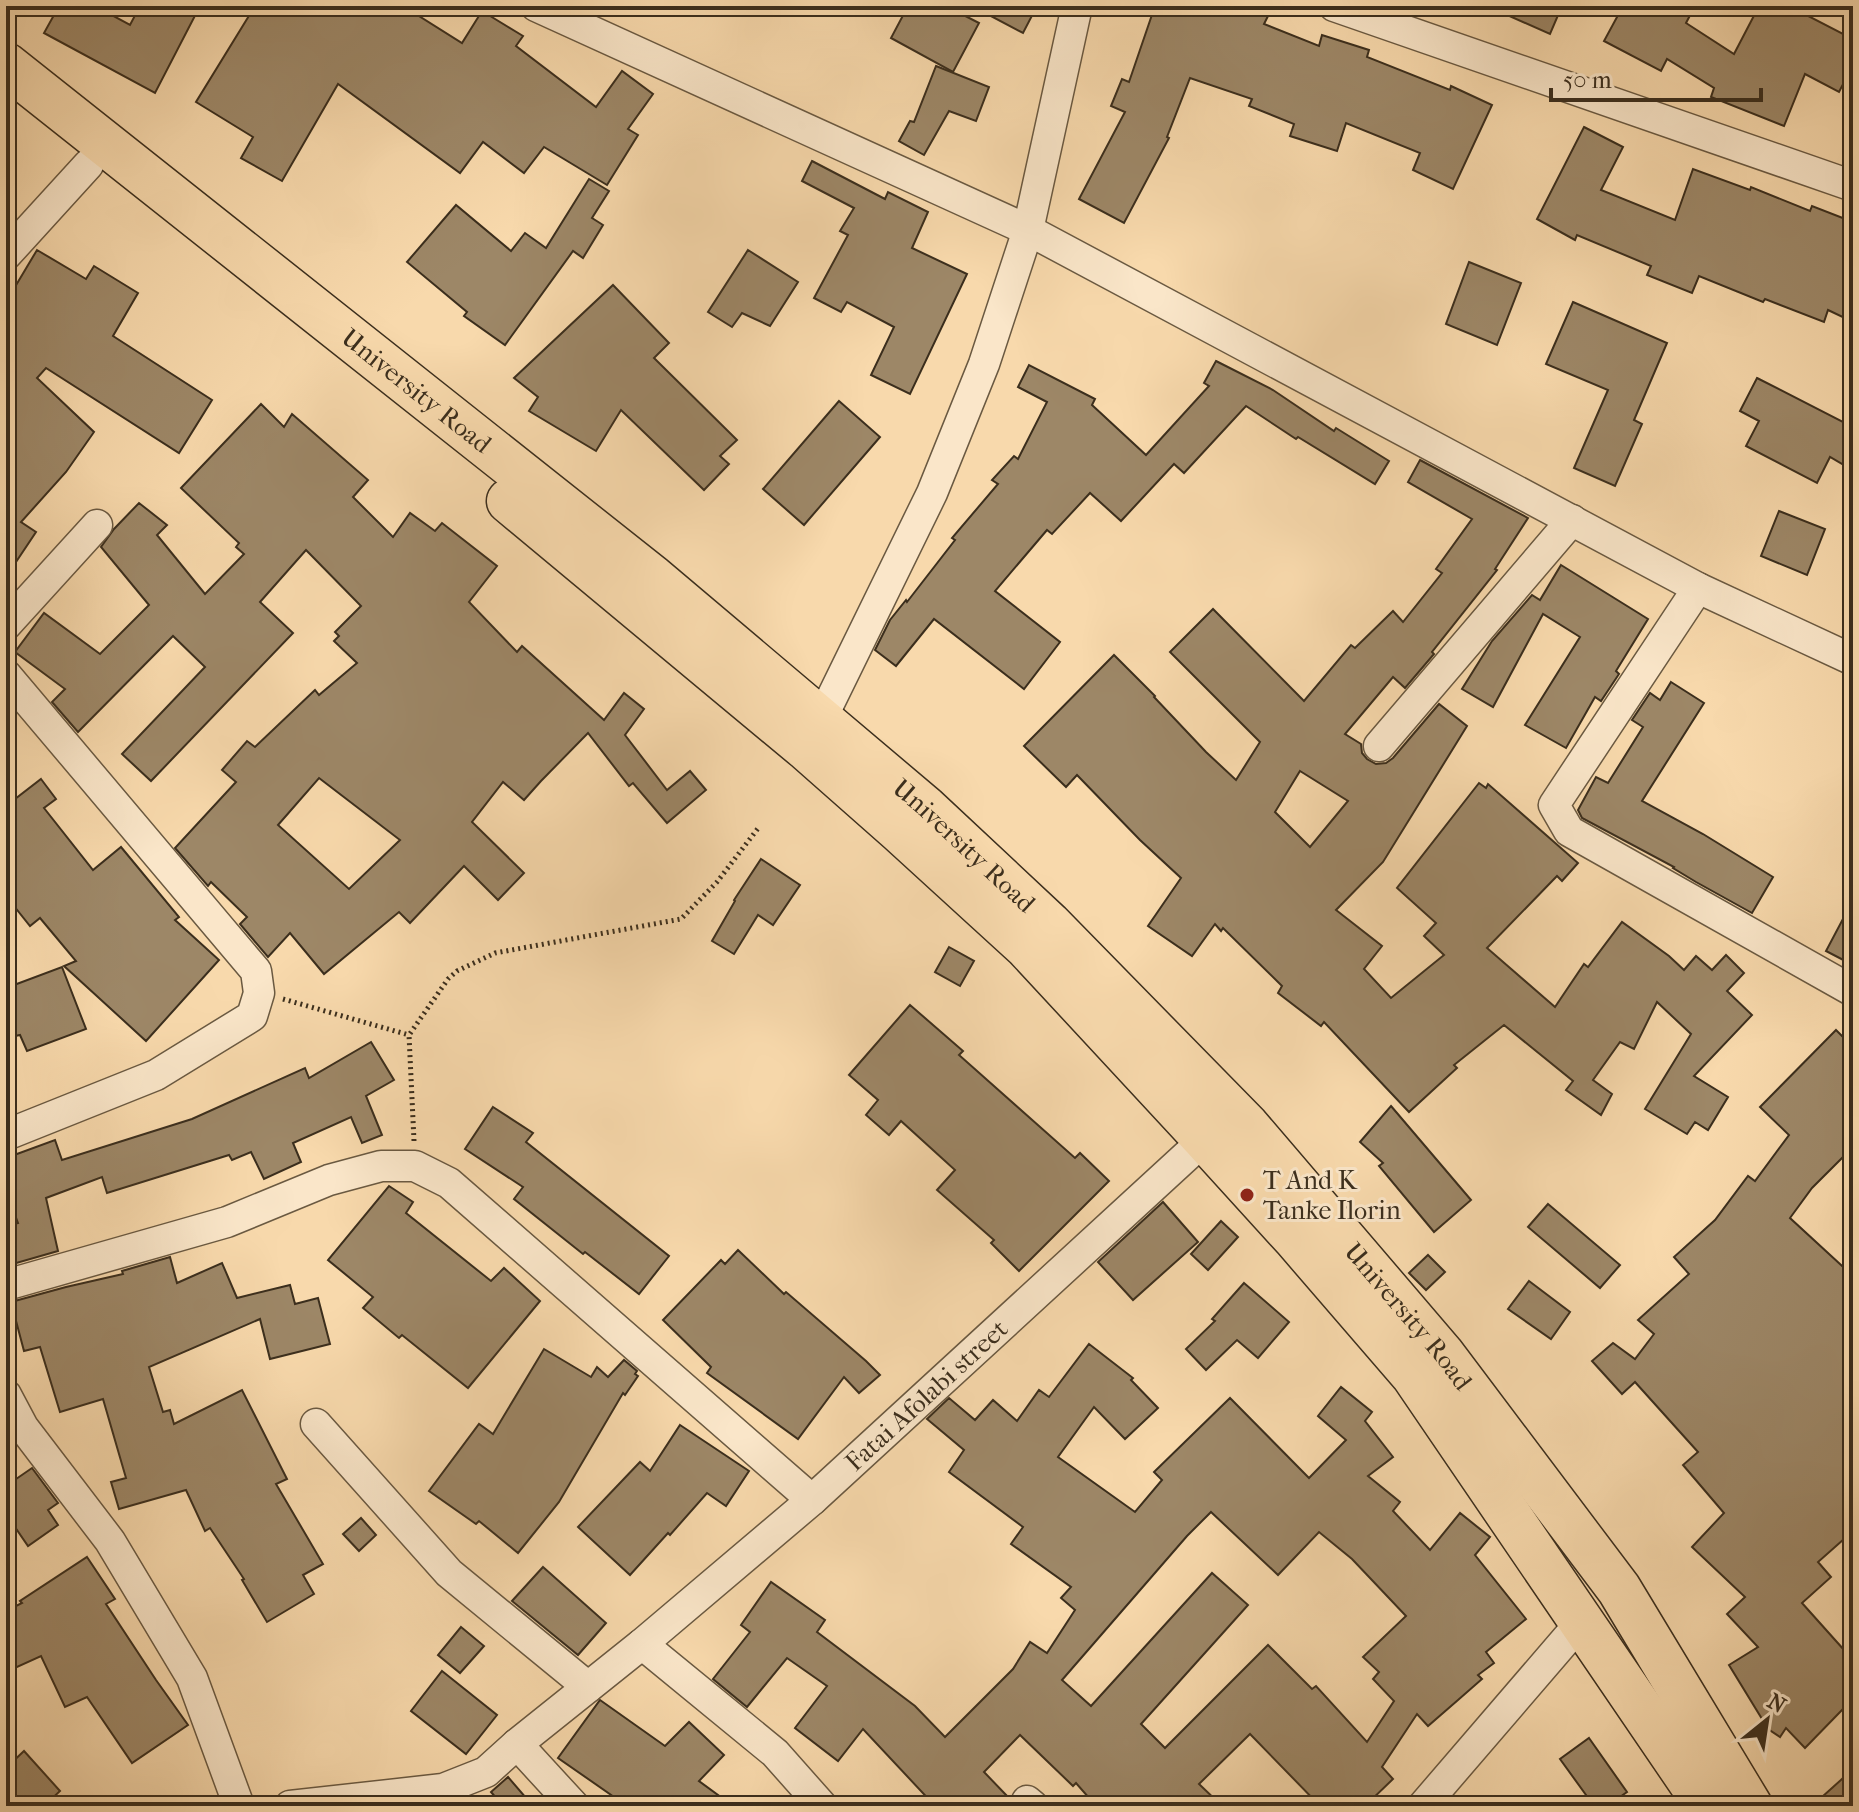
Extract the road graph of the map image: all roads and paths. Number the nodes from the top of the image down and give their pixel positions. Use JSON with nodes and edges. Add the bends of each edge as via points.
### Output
{"nodes":[{"id":1,"x":536,"y":6,"type":"edge"},
{"id":2,"x":1077,"y":6,"type":"edge"},
{"id":3,"x":1334,"y":6,"type":"edge"},
{"id":4,"x":6,"y":65,"type":"edge"},
{"id":5,"x":6,"y":102,"type":"edge"},
{"id":6,"x":88,"y":165,"type":"junction"},
{"id":7,"x":1853,"y":186,"type":"edge"},
{"id":8,"x":1028,"y":230,"type":"junction"},
{"id":9,"x":6,"y":255,"type":"edge"},
{"id":10,"x":1572,"y":520,"type":"junction"},
{"id":11,"x":97,"y":525,"type":"dead end"},
{"id":12,"x":1698,"y":588,"type":"junction"},
{"id":13,"x":6,"y":625,"type":"edge"},
{"id":14,"x":1853,"y":660,"type":"edge"},
{"id":15,"x":6,"y":675,"type":"edge"},
{"id":16,"x":814,"y":734,"type":"junction"},
{"id":17,"x":1379,"y":746,"type":"dead end"},
{"id":18,"x":759,"y":827,"type":"dead end"},
{"id":19,"x":1853,"y":991,"type":"edge"},
{"id":20,"x":259,"y":993,"type":"junction"},
{"id":21,"x":409,"y":1035,"type":"junction"},
{"id":22,"x":6,"y":1135,"type":"edge"},
{"id":23,"x":1205,"y":1139,"type":"junction"},
{"id":24,"x":415,"y":1166,"type":"junction"},
{"id":25,"x":6,"y":1285,"type":"edge"},
{"id":26,"x":6,"y":1395,"type":"edge"},
{"id":27,"x":316,"y":1424,"type":"dead end"},
{"id":28,"x":812,"y":1500,"type":"junction"},
{"id":29,"x":1582,"y":1621,"type":"junction"},
{"id":30,"x":642,"y":1644,"type":"junction"},
{"id":31,"x":588,"y":1687,"type":"junction"},
{"id":32,"x":517,"y":1744,"type":"junction"},
{"id":33,"x":239,"y":1806,"type":"edge"},
{"id":34,"x":290,"y":1806,"type":"edge"},
{"id":35,"x":574,"y":1806,"type":"edge"},
{"id":36,"x":822,"y":1806,"type":"edge"},
{"id":37,"x":1423,"y":1806,"type":"edge"},
{"id":38,"x":1707,"y":1806,"type":"edge"},
{"id":39,"x":1750,"y":1806,"type":"edge"}],
"edges":[{"from":1,"to":8,"type":"street"},
{"from":2,"to":8,"type":"street"},
{"from":3,"to":7,"type":"street"},
{"from":4,"to":16,"type":"main road","name":"University Road","via":[[653,578]]},
{"from":5,"to":6,"type":"main road","name":"University Road"},
{"from":6,"to":9,"type":"street"},
{"from":6,"to":16,"type":"main road","name":"University Road","via":[[633,603]]},
{"from":8,"to":10,"type":"street"},
{"from":8,"to":16,"type":"street","via":[[984,364],[932,493]]},
{"from":10,"to":12,"type":"street"},
{"from":10,"to":17,"type":"street"},
{"from":11,"to":13,"type":"street"},
{"from":12,"to":14,"type":"street"},
{"from":12,"to":19,"type":"street","via":[[1554,805],[1569,831]]},
{"from":15,"to":20,"type":"street","via":[[256,971]]},
{"from":16,"to":23,"type":"main road","name":"University Road","via":[[900,831],[1027,947]]},
{"from":16,"to":39,"type":"main road","name":"University Road","via":[[925,808],[1049,924],[1247,1126],[1442,1354],[1619,1589]]},
{"from":18,"to":21,"type":"path","via":[[681,919],[495,953],[448,979]]},
{"from":20,"to":21,"type":"path"},
{"from":20,"to":22,"type":"street","via":[[252,1016],[156,1075]]},
{"from":21,"to":24,"type":"path"},
{"from":23,"to":28,"type":"street","name":"Fatai Afolabi street"},
{"from":23,"to":29,"type":"main road","name":"University Road","via":[[1414,1376]]},
{"from":24,"to":25,"type":"street","via":[[381,1166],[329,1180],[227,1222]]},
{"from":24,"to":28,"type":"street","via":[[449,1183]]},
{"from":26,"to":33,"type":"street","via":[[23,1427],[110,1541],[192,1678]]},
{"from":27,"to":31,"type":"street","via":[[449,1573]]},
{"from":28,"to":30,"type":"street","name":"Fatai Afolabi street"},
{"from":29,"to":37,"type":"street"},
{"from":29,"to":38,"type":"main road","name":"University Road"},
{"from":30,"to":31,"type":"street","name":"Fatai Afolabi street"},
{"from":30,"to":36,"type":"street","via":[[775,1753]]},
{"from":31,"to":32,"type":"street","name":"Fatai Afolabi street"},
{"from":32,"to":34,"type":"street","name":"Fatai Afolabi street","via":[[486,1772],[443,1789]]},
{"from":32,"to":35,"type":"street"}]}
